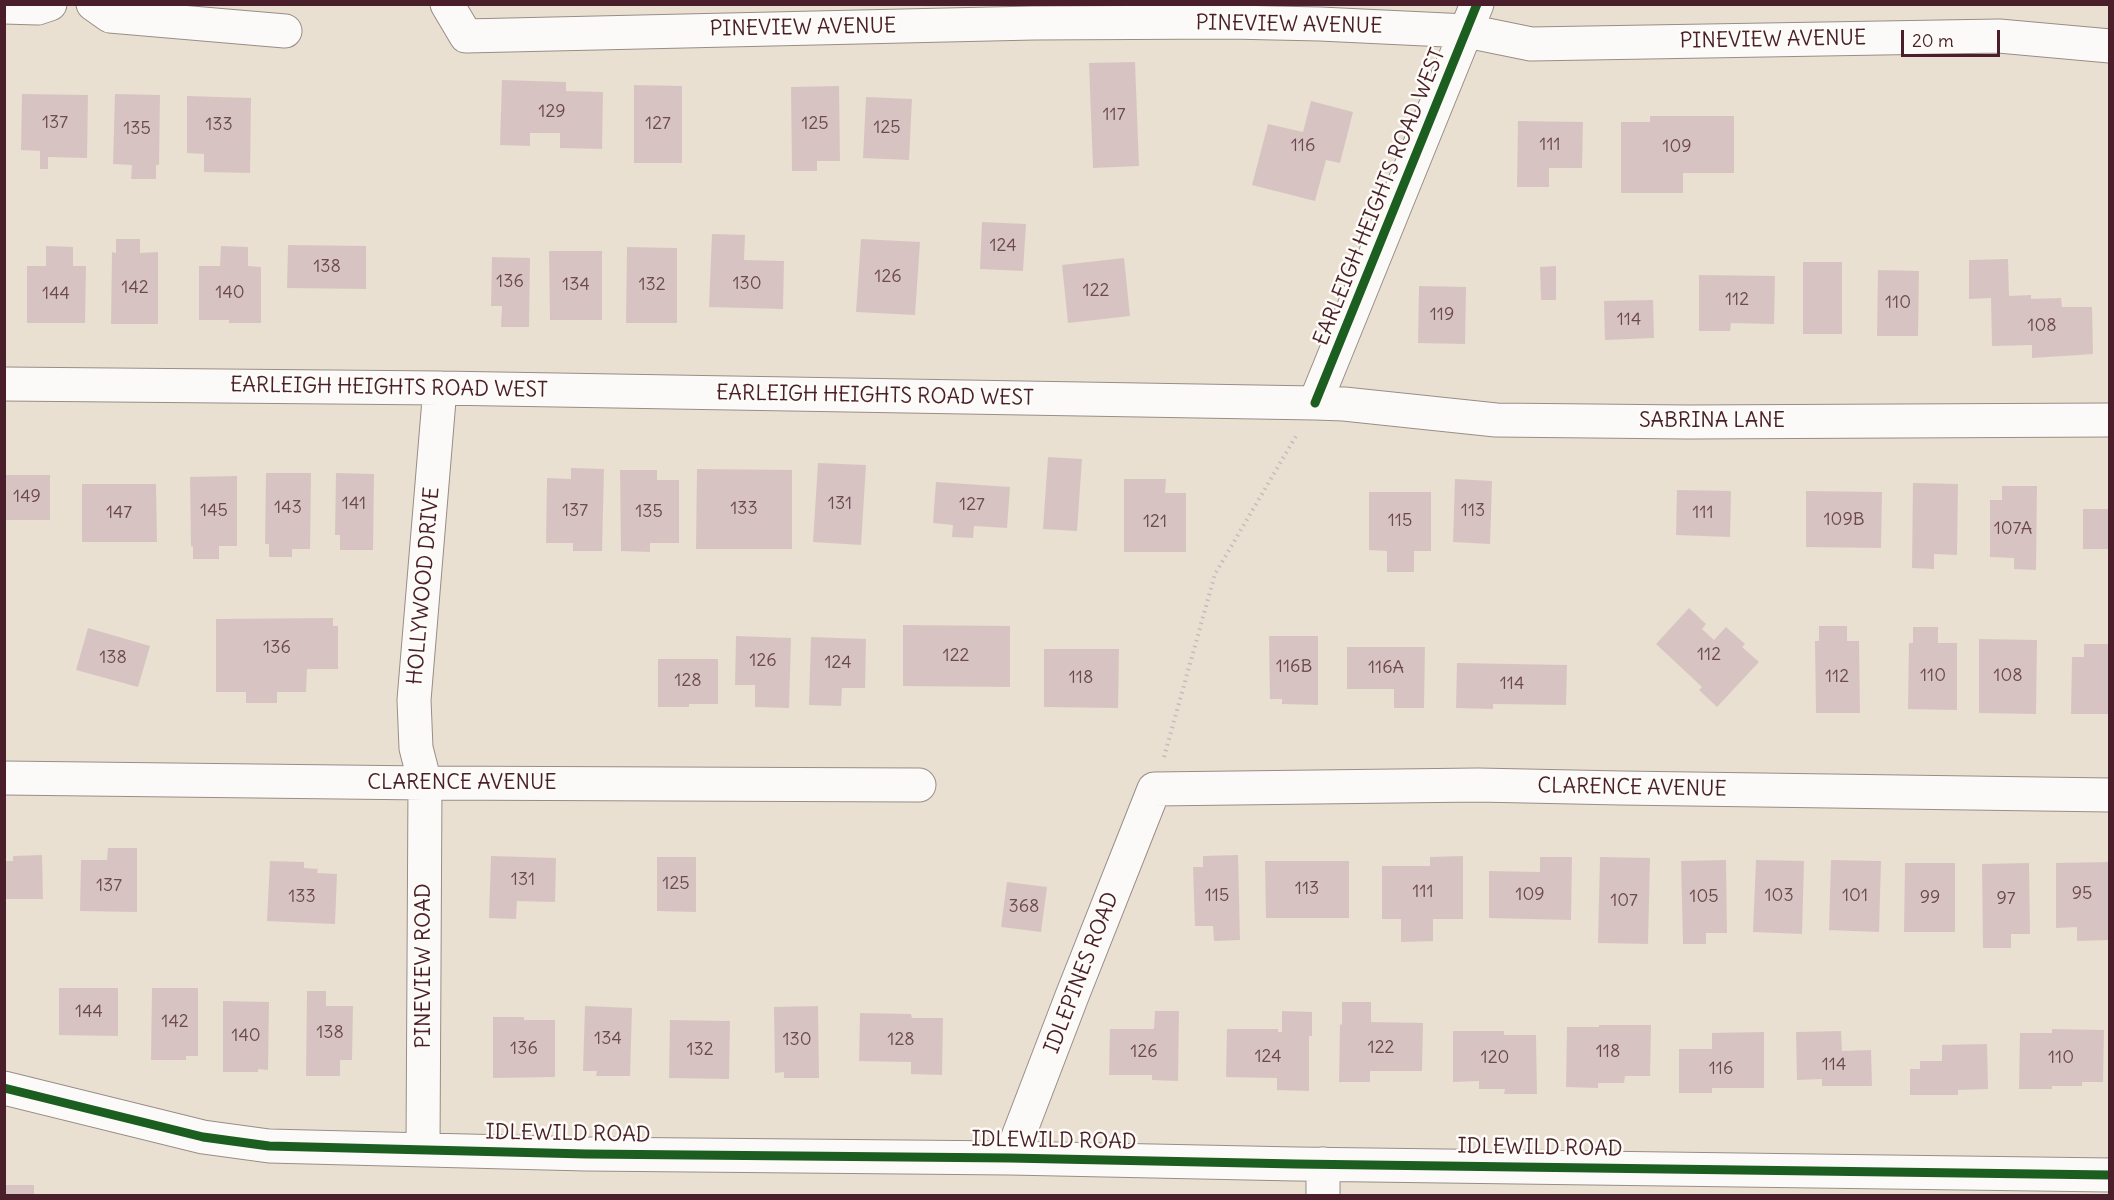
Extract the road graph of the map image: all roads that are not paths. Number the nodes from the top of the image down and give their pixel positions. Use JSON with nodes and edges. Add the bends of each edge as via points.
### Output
{"nodes":[{"id":1,"x":50,"y":4,"type":"edge"},
{"id":2,"x":93,"y":4,"type":"edge"},
{"id":3,"x":447,"y":4,"type":"edge"},
{"id":4,"x":4,"y":7,"type":"edge"},
{"id":5,"x":1472,"y":18,"type":"edge"},
{"id":6,"x":285,"y":31,"type":"dead end"},
{"id":7,"x":2109,"y":46,"type":"edge"},
{"id":8,"x":4,"y":384,"type":"edge"},
{"id":9,"x":440,"y":388,"type":"junction"},
{"id":10,"x":1315,"y":404,"type":"junction"},
{"id":11,"x":2109,"y":420,"type":"edge"},
{"id":12,"x":4,"y":778,"type":"edge"},
{"id":13,"x":425,"y":783,"type":"junction"},
{"id":14,"x":919,"y":785,"type":"dead end"},
{"id":15,"x":1155,"y":789,"type":"joint"},
{"id":16,"x":2109,"y":795,"type":"edge"},
{"id":17,"x":4,"y":1088,"type":"edge"},
{"id":18,"x":423,"y":1149,"type":"junction"},
{"id":19,"x":1010,"y":1158,"type":"junction"},
{"id":20,"x":1323,"y":1180,"type":"edge"},
{"id":21,"x":1705,"y":1182,"type":"edge"},
{"id":22,"x":2096,"y":1182,"type":"edge"}],
"edges":[{"from":1,"to":4,"type":"street","via":[[38,8]]},
{"from":2,"to":6,"type":"street","via":[[110,16]]},
{"from":3,"to":5,"type":"street","name":"PINEVIEW AVENUE","via":[[466,36],[1034,23],[1320,24]]},
{"from":5,"to":7,"type":"street","name":"PINEVIEW AVENUE","via":[[1532,44],[2000,36]]},
{"from":5,"to":10,"type":"street","name":"EARLEIGH HEIGHTS ROAD WEST"},
{"from":8,"to":9,"type":"street","name":"EARLEIGH HEIGHTS ROAD WEST"},
{"from":9,"to":10,"type":"street","name":"EARLEIGH HEIGHTS ROAD WEST"},
{"from":9,"to":13,"type":"street","name":"HOLLYWOOD DRIVE","via":[[414,700],[416,748]]},
{"from":10,"to":11,"type":"street","name":"SABRINA LANE","via":[[1496,420]]},
{"from":12,"to":13,"type":"street","name":"CLARENCE AVENUE"},
{"from":13,"to":14,"type":"street","name":"CLARENCE AVENUE"},
{"from":13,"to":18,"type":"street","name":"PINEVIEW ROAD"},
{"from":15,"to":16,"type":"street","name":"CLARENCE AVENUE","via":[[1478,784]]},
{"from":15,"to":19,"type":"street","name":"IDLEPINES ROAD"},
{"from":17,"to":18,"type":"street","name":"IDLEWILD ROAD","via":[[214,1138],[269,1146]]},
{"from":18,"to":19,"type":"street","name":"IDLEWILD ROAD"},
{"from":19,"to":20,"type":"street","name":"IDLEWILD ROAD"},
{"from":20,"to":21,"type":"street","name":"IDLEWILD ROAD"},
{"from":21,"to":22,"type":"street","name":"IDLEWILD ROAD"}]}
